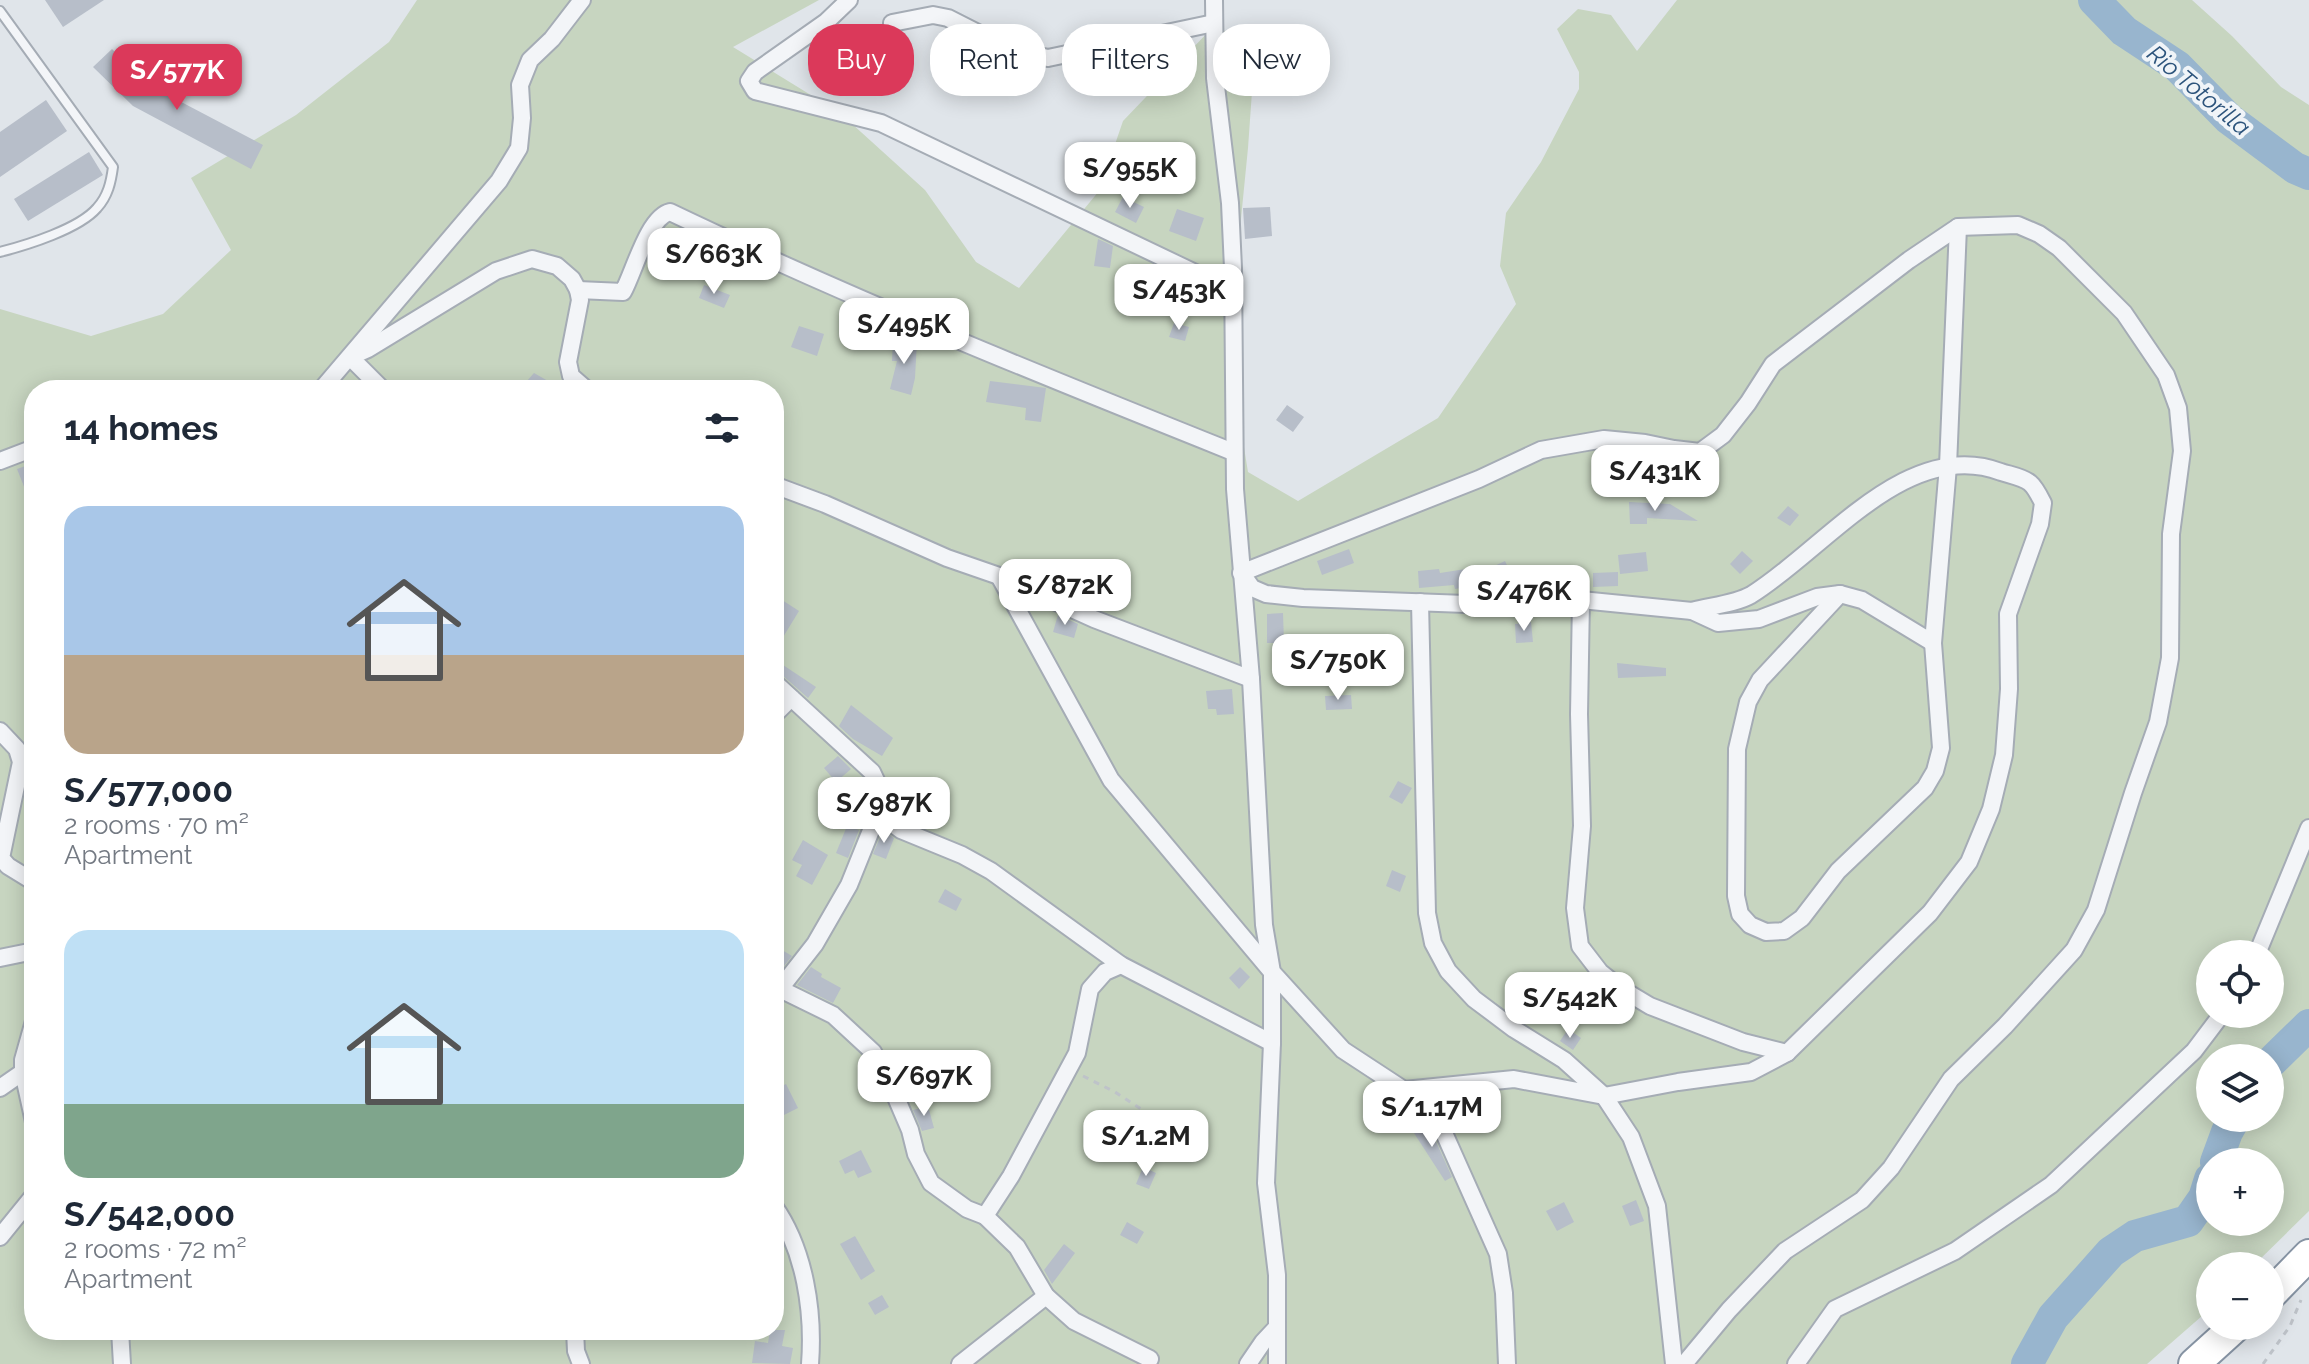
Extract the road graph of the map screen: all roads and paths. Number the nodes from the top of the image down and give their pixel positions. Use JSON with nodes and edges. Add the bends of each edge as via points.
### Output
{"nodes":[{"id":1,"x":582,"y":0,"type":"edge"},
{"id":2,"x":849,"y":0,"type":"edge"},
{"id":3,"x":1214,"y":0,"type":"edge"},
{"id":4,"x":0,"y":11,"type":"edge"},
{"id":5,"x":892,"y":23,"type":"dead end"},
{"id":6,"x":1214,"y":23,"type":"junction"},
{"id":7,"x":1958,"y":227,"type":"junction"},
{"id":8,"x":0,"y":252,"type":"edge"},
{"id":9,"x":578,"y":290,"type":"junction"},
{"id":10,"x":1233,"y":291,"type":"junction"},
{"id":11,"x":350,"y":357,"type":"junction"},
{"id":12,"x":330,"y":380,"type":"edge"},
{"id":13,"x":373,"y":380,"type":"edge"},
{"id":14,"x":576,"y":380,"type":"edge"},
{"id":15,"x":24,"y":452,"type":"edge"},
{"id":16,"x":1233,"y":452,"type":"junction"},
{"id":17,"x":0,"y":461,"type":"edge"},
{"id":18,"x":1948,"y":466,"type":"junction"},
{"id":19,"x":784,"y":490,"type":"edge"},
{"id":20,"x":1241,"y":573,"type":"junction"},
{"id":21,"x":999,"y":576,"type":"junction"},
{"id":22,"x":1840,"y":594,"type":"junction"},
{"id":23,"x":1581,"y":600,"type":"junction"},
{"id":24,"x":1420,"y":602,"type":"junction"},
{"id":25,"x":1692,"y":611,"type":"junction"},
{"id":26,"x":1933,"y":643,"type":"junction"},
{"id":27,"x":1251,"y":679,"type":"junction"},
{"id":28,"x":784,"y":691,"type":"edge"},
{"id":29,"x":791,"y":698,"type":"junction"},
{"id":30,"x":784,"y":705,"type":"edge"},
{"id":31,"x":0,"y":731,"type":"edge"},
{"id":32,"x":878,"y":813,"type":"junction"},
{"id":33,"x":2309,"y":828,"type":"edge"},
{"id":34,"x":24,"y":876,"type":"edge"},
{"id":35,"x":2263,"y":940,"type":"edge"},
{"id":36,"x":24,"y":953,"type":"edge"},
{"id":37,"x":0,"y":958,"type":"edge"},
{"id":38,"x":1121,"y":965,"type":"junction"},
{"id":39,"x":1272,"y":972,"type":"junction"},
{"id":40,"x":784,"y":984,"type":"edge"},
{"id":41,"x":784,"y":996,"type":"edge"},
{"id":42,"x":2211,"y":1028,"type":"edge"},
{"id":43,"x":1272,"y":1043,"type":"junction"},
{"id":44,"x":1787,"y":1053,"type":"junction"},
{"id":45,"x":24,"y":1056,"type":"edge"},
{"id":46,"x":1069,"y":1069,"type":"junction"},
{"id":47,"x":23,"y":1072,"type":"junction"},
{"id":48,"x":24,"y":1077,"type":"edge"},
{"id":49,"x":0,"y":1088,"type":"edge"},
{"id":50,"x":1404,"y":1090,"type":"junction"},
{"id":51,"x":1604,"y":1096,"type":"junction"},
{"id":52,"x":1187,"y":1124,"type":"dead end"},
{"id":53,"x":24,"y":1207,"type":"edge"},
{"id":54,"x":985,"y":1216,"type":"junction"},
{"id":55,"x":784,"y":1223,"type":"edge"},
{"id":56,"x":0,"y":1237,"type":"edge"},
{"id":57,"x":2309,"y":1255,"type":"edge"},
{"id":58,"x":2284,"y":1281,"type":"edge"},
{"id":59,"x":1046,"y":1296,"type":"junction"},
{"id":60,"x":2300,"y":1300,"type":"dead end"},
{"id":61,"x":1277,"y":1327,"type":"junction"},
{"id":62,"x":121,"y":1340,"type":"edge"},
{"id":63,"x":575,"y":1340,"type":"edge"},
{"id":64,"x":2221,"y":1340,"type":"edge"},
{"id":65,"x":1150,"y":1359,"type":"dead end"},
{"id":66,"x":122,"y":1364,"type":"edge"},
{"id":67,"x":581,"y":1364,"type":"edge"},
{"id":68,"x":810,"y":1364,"type":"edge"},
{"id":69,"x":960,"y":1364,"type":"edge"},
{"id":70,"x":1248,"y":1364,"type":"edge"},
{"id":71,"x":1277,"y":1364,"type":"edge"},
{"id":72,"x":1507,"y":1364,"type":"edge"},
{"id":73,"x":1674,"y":1364,"type":"edge"},
{"id":74,"x":1684,"y":1364,"type":"edge"},
{"id":75,"x":1796,"y":1364,"type":"edge"},
{"id":76,"x":2194,"y":1364,"type":"edge"},
{"id":77,"x":2263,"y":1364,"type":"edge"}],
"edges":[{"from":1,"to":11,"type":"street","via":[[530,60],[520,85],[519,148],[499,181]]},
{"from":2,"to":10,"type":"street","via":[[755,72],[749,81],[755,91],[881,123]]},
{"from":3,"to":6,"type":"street"},
{"from":4,"to":8,"type":"lane","via":[[113,167],[108,192],[90,215],[41,241]]},
{"from":5,"to":6,"type":"street","via":[[933,15],[948,18],[1011,50],[1048,58]]},
{"from":6,"to":10,"type":"street"},
{"from":7,"to":18,"type":"street"},
{"from":7,"to":20,"type":"street","via":[[1773,364],[1723,435],[1700,452],[1604,439],[1541,450]]},
{"from":7,"to":74,"type":"street","via":[[2018,225],[2049,241],[2124,313],[2166,375],[2178,408],[2182,451],[2171,534],[2170,658],[2158,722],[2096,910],[2074,950],[1951,1079],[1891,1168],[1862,1200],[1785,1251]]},
{"from":9,"to":11,"type":"street","via":[[557,266],[532,259],[496,271]]},
{"from":9,"to":14,"type":"street","via":[[568,362]]},
{"from":9,"to":16,"type":"street","via":[[623,292],[654,224],[670,212],[990,355]]},
{"from":10,"to":16,"type":"street"},
{"from":11,"to":12,"type":"street"},
{"from":11,"to":13,"type":"street"},
{"from":15,"to":17,"type":"street"},
{"from":16,"to":20,"type":"street"},
{"from":18,"to":25,"type":"street","via":[[1901,481],[1748,597]]},
{"from":18,"to":26,"type":"street"},
{"from":18,"to":44,"type":"street","via":[[1983,465],[2030,483],[2043,503],[2008,614],[2004,755],[1991,809],[1969,862],[1930,913]]},
{"from":19,"to":21,"type":"street"},
{"from":20,"to":24,"type":"street","via":[[1252,588],[1266,594]]},
{"from":20,"to":27,"type":"street"},
{"from":21,"to":27,"type":"street"},
{"from":21,"to":39,"type":"street","via":[[1111,780]]},
{"from":22,"to":25,"type":"street","via":[[1759,619],[1718,623]]},
{"from":22,"to":26,"type":"street","via":[[1862,600]]},
{"from":22,"to":26,"type":"street","via":[[1760,680],[1748,702],[1737,749],[1736,896],[1740,914],[1750,925],[1766,932],[1784,931],[1802,918],[1838,871],[1925,788],[1941,748]]},
{"from":23,"to":24,"type":"street"},
{"from":23,"to":25,"type":"street"},
{"from":23,"to":44,"type":"street","via":[[1582,826],[1575,908],[1580,946],[1600,972],[1650,1006]]},
{"from":24,"to":51,"type":"street","via":[[1427,913],[1433,943],[1448,971],[1474,999],[1564,1060]]},
{"from":27,"to":39,"type":"street","via":[[1264,925]]},
{"from":28,"to":29,"type":"street"},
{"from":29,"to":30,"type":"street"},
{"from":29,"to":32,"type":"street","via":[[872,772],[880,789]]},
{"from":31,"to":34,"type":"street","via":[[21,762],[1,858]]},
{"from":32,"to":38,"type":"street","via":[[901,830],[991,871]]},
{"from":32,"to":40,"type":"street","via":[[849,885]]},
{"from":33,"to":35,"type":"street"},
{"from":36,"to":37,"type":"street"},
{"from":38,"to":43,"type":"street"},
{"from":38,"to":46,"type":"street","via":[[1105,972],[1090,989],[1082,1038]]},
{"from":39,"to":43,"type":"street"},
{"from":39,"to":50,"type":"street","via":[[1343,1050]]},
{"from":41,"to":54,"type":"street","via":[[833,1015],[873,1052],[931,1183]]},
{"from":42,"to":75,"type":"street","via":[[2194,1051],[2051,1185],[1955,1251],[1835,1309]]},
{"from":43,"to":61,"type":"street","via":[[1266,1183]]},
{"from":44,"to":51,"type":"street","via":[[1751,1072]]},
{"from":45,"to":47,"type":"street"},
{"from":46,"to":52,"type":"path","via":[[1152,1116]]},
{"from":46,"to":54,"type":"street"},
{"from":47,"to":48,"type":"street"},
{"from":47,"to":49,"type":"street"},
{"from":50,"to":51,"type":"street","via":[[1514,1079]]},
{"from":50,"to":72,"type":"street","via":[[1436,1115],[1498,1254]]},
{"from":51,"to":73,"type":"street","via":[[1631,1137],[1657,1206]]},
{"from":53,"to":56,"type":"street"},
{"from":54,"to":59,"type":"street","via":[[1017,1247]]},
{"from":55,"to":68,"type":"street","via":[[805,1274]]},
{"from":57,"to":58,"type":"highway"},
{"from":59,"to":65,"type":"street","via":[[1074,1321]]},
{"from":59,"to":69,"type":"street"},
{"from":60,"to":77,"type":"path","via":[[2290,1326]]},
{"from":61,"to":70,"type":"street"},
{"from":61,"to":71,"type":"street"},
{"from":62,"to":66,"type":"street"},
{"from":63,"to":67,"type":"street"},
{"from":64,"to":76,"type":"highway"}]}
